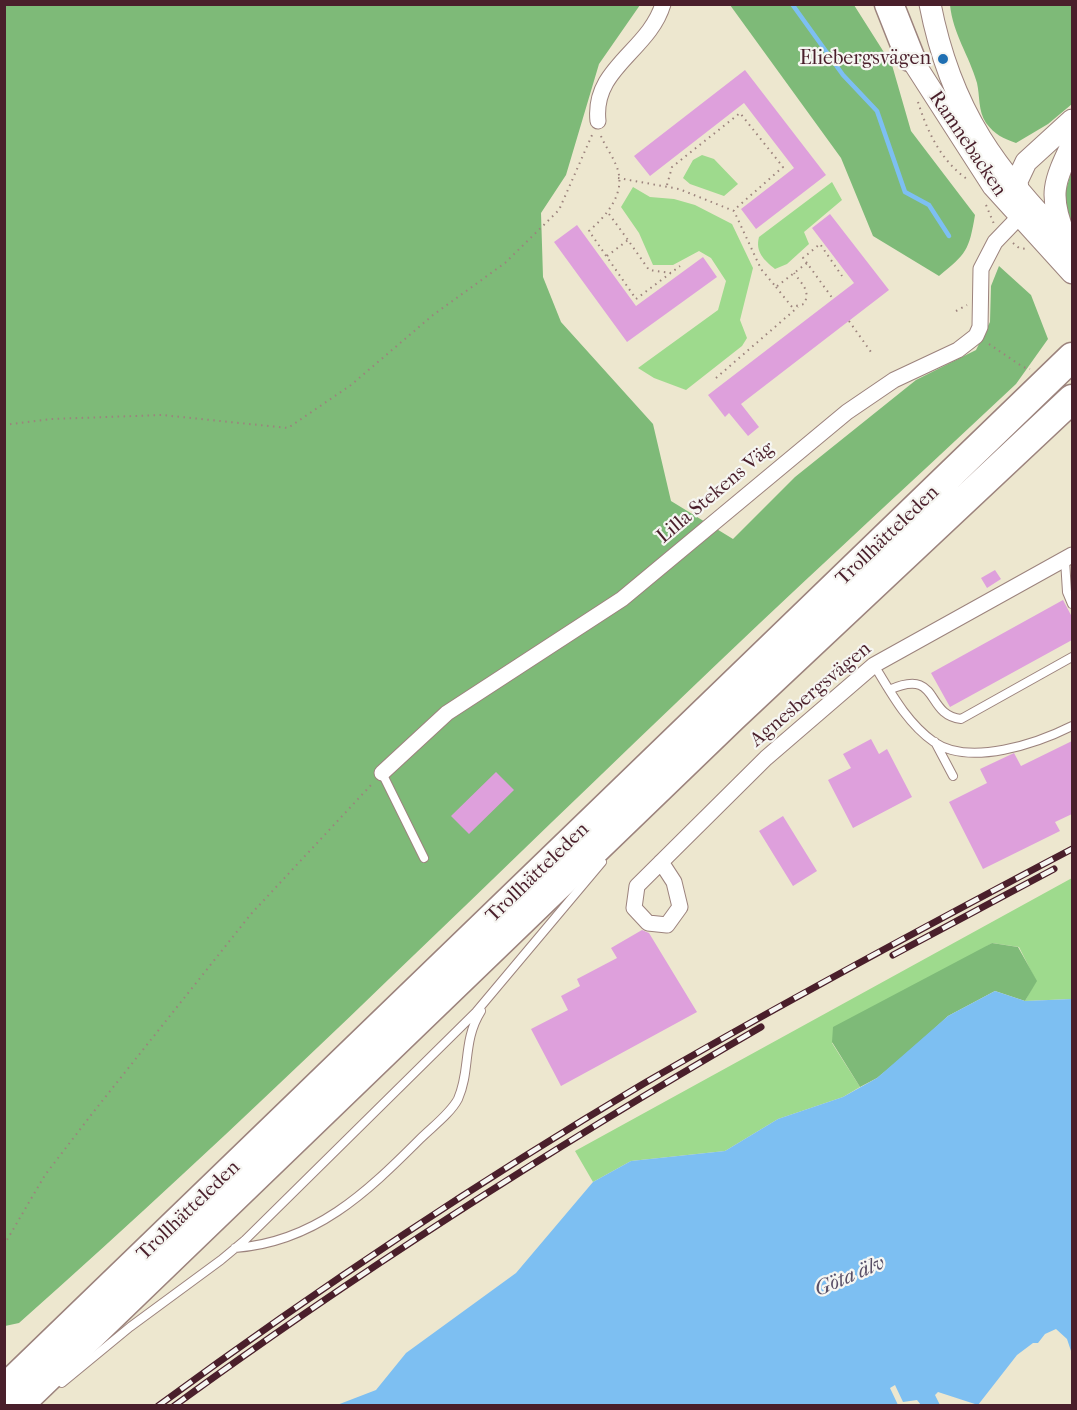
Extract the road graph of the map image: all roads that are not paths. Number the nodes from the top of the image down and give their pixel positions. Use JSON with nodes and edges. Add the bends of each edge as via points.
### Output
{"nodes":[{"id":1,"x":663,"y":4,"type":"edge"},
{"id":2,"x":877,"y":4,"type":"edge"},
{"id":3,"x":889,"y":4,"type":"edge"},
{"id":4,"x":930,"y":4,"type":"edge"},
{"id":5,"x":910,"y":57,"type":"junction"},
{"id":6,"x":1072,"y":120,"type":"edge"},
{"id":7,"x":598,"y":121,"type":"road end"},
{"id":8,"x":1072,"y":144,"type":"edge"},
{"id":9,"x":1019,"y":194,"type":"junction"},
{"id":10,"x":1019,"y":217,"type":"junction"},
{"id":11,"x":1071,"y":246,"type":"edge"},
{"id":12,"x":1072,"y":273,"type":"edge"},
{"id":13,"x":1072,"y":357,"type":"edge"},
{"id":14,"x":1072,"y":399,"type":"edge"},
{"id":15,"x":1069,"y":557,"type":"edge"},
{"id":16,"x":1072,"y":604,"type":"edge"},
{"id":17,"x":802,"y":652,"type":"junction"},
{"id":18,"x":1072,"y":657,"type":"edge"},
{"id":19,"x":874,"y":665,"type":"junction"},
{"id":20,"x":790,"y":678,"type":"dead end"},
{"id":21,"x":889,"y":690,"type":"junction"},
{"id":22,"x":1072,"y":726,"type":"edge"},
{"id":23,"x":935,"y":742,"type":"junction"},
{"id":24,"x":382,"y":773,"type":"joint"},
{"id":25,"x":953,"y":776,"type":"dead end"},
{"id":26,"x":607,"y":856,"type":"dead end"},
{"id":27,"x":424,"y":858,"type":"dead end"},
{"id":28,"x":661,"y":862,"type":"dead end"},
{"id":29,"x":489,"y":999,"type":"junction"},
{"id":30,"x":235,"y":1248,"type":"junction"},
{"id":31,"x":57,"y":1387,"type":"dead end"},
{"id":32,"x":4,"y":1389,"type":"edge"},
{"id":33,"x":18,"y":1406,"type":"edge"}],
"edges":[{"from":1,"to":7,"type":"street","via":[[648,33],[609,74],[597,109]]},
{"from":2,"to":5,"type":"street","name":"Ramnebacken"},
{"from":3,"to":5,"type":"highway"},
{"from":4,"to":9,"type":"street","name":"Ramnebacken","via":[[943,59],[962,107]]},
{"from":5,"to":10,"type":"street","name":"Ramnebacken","via":[[970,154]]},
{"from":6,"to":9,"type":"street","via":[[1026,162],[1017,181]]},
{"from":8,"to":9,"type":"street","via":[[1041,188],[1027,196]]},
{"from":8,"to":11,"type":"street","via":[[1053,192],[1056,213]]},
{"from":9,"to":10,"type":"street"},
{"from":9,"to":11,"type":"street","name":"Ramnebacken"},
{"from":10,"to":12,"type":"street","name":"Ramnebacken"},
{"from":10,"to":24,"type":"street","name":"Lilla Stekens Väg","via":[[995,242],[981,269],[980,327],[976,336],[958,350],[894,380],[847,412],[622,599],[447,713]]},
{"from":13,"to":32,"type":"highway","name":"Trollhätteleden"},
{"from":14,"to":17,"type":"highway","name":"Trollhätteleden"},
{"from":15,"to":16,"type":"lane","via":[[1066,592]]},
{"from":15,"to":19,"type":"street","name":"Agnesbergsvägen"},
{"from":17,"to":20,"type":"lane"},
{"from":17,"to":33,"type":"highway","name":"Trollhätteleden"},
{"from":18,"to":21,"type":"lane","via":[[961,719],[950,718],[928,687],[916,683]]},
{"from":19,"to":21,"type":"lane"},
{"from":19,"to":28,"type":"street","name":"Agnesbergsvägen","via":[[766,758]]},
{"from":21,"to":23,"type":"lane","via":[[909,719]]},
{"from":22,"to":23,"type":"lane","via":[[1043,740],[995,750],[952,750]]},
{"from":23,"to":25,"type":"lane"},
{"from":24,"to":27,"type":"lane"},
{"from":26,"to":29,"type":"lane"},
{"from":29,"to":30,"type":"lane"},
{"from":29,"to":30,"type":"lane","via":[[471,1029],[457,1099],[438,1122],[343,1210],[276,1242]]},
{"from":30,"to":31,"type":"lane"}]}
